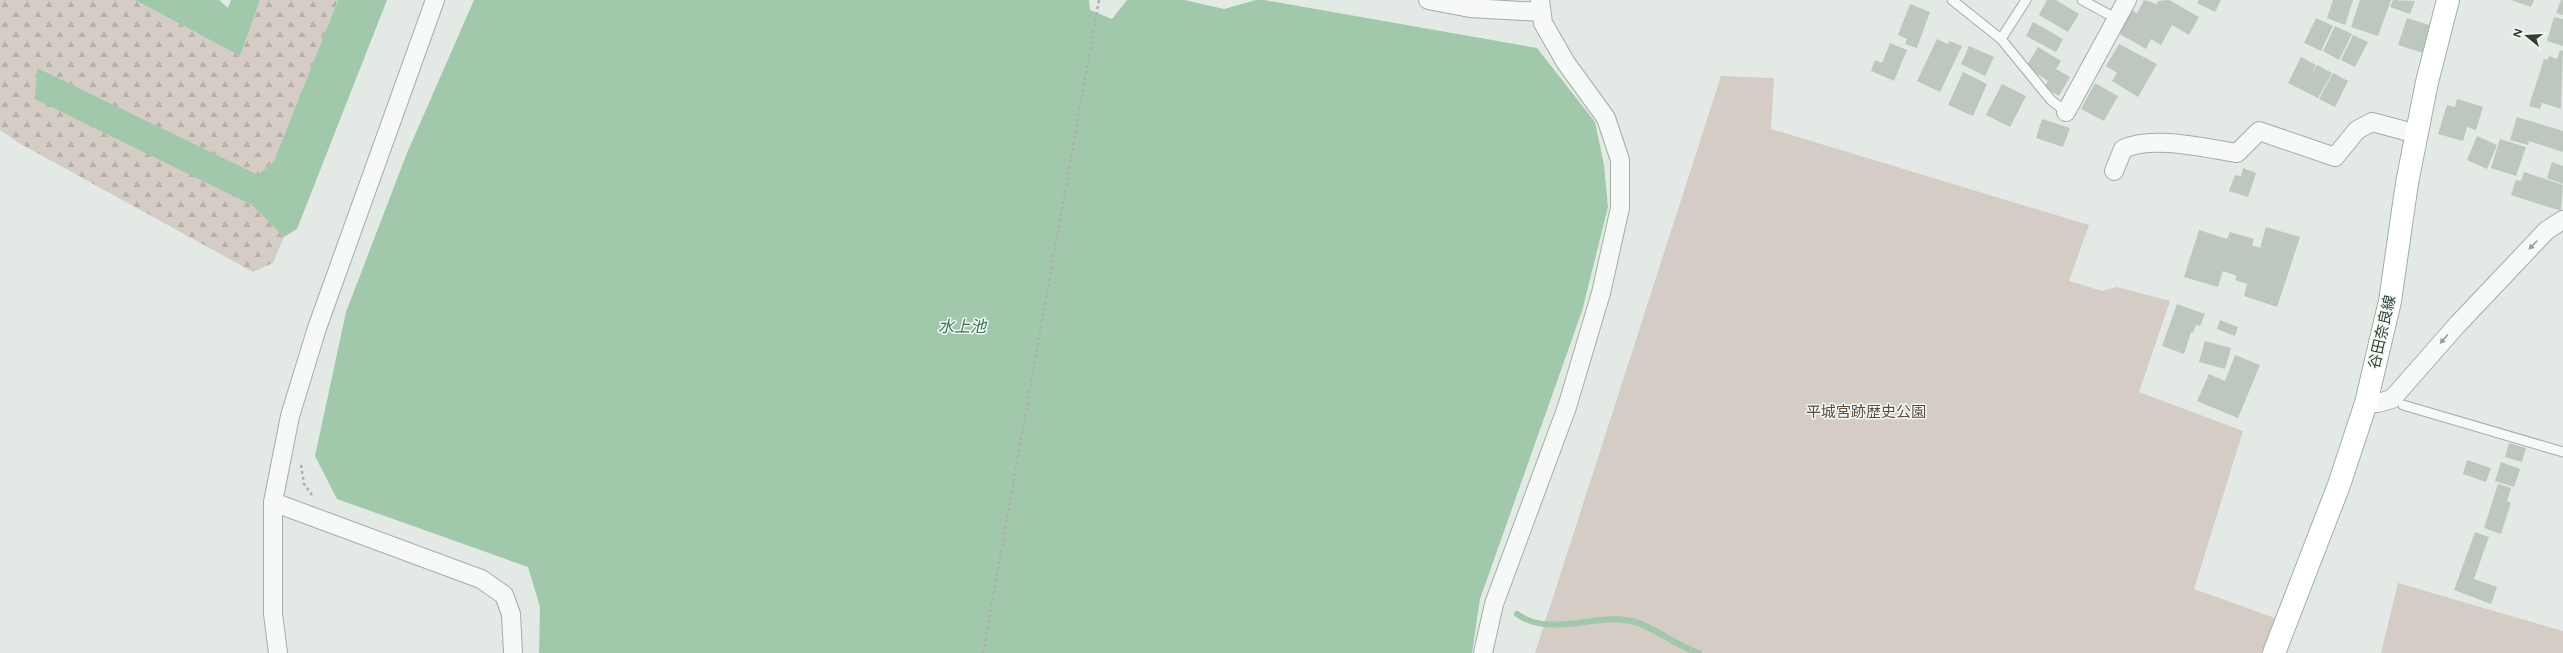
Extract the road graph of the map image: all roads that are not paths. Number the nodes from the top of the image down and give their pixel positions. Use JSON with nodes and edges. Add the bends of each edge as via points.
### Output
{"nodes":[{"id":1,"x":435,"y":0,"type":"edge"},
{"id":2,"x":1428,"y":0,"type":"edge"},
{"id":3,"x":1952,"y":0,"type":"edge"},
{"id":4,"x":2026,"y":0,"type":"edge"},
{"id":5,"x":2082,"y":0,"type":"edge"},
{"id":6,"x":2127,"y":0,"type":"edge"},
{"id":7,"x":2448,"y":0,"type":"edge"},
{"id":8,"x":1540,"y":6,"type":"edge"},
{"id":9,"x":2117,"y":19,"type":"junction"},
{"id":10,"x":2001,"y":39,"type":"junction"},
{"id":11,"x":2066,"y":112,"type":"joint"},
{"id":12,"x":2417,"y":134,"type":"junction"},
{"id":13,"x":2114,"y":171,"type":"dead end"},
{"id":14,"x":2563,"y":220,"type":"edge"},
{"id":15,"x":2398,"y":402,"type":"junction"},
{"id":16,"x":2366,"y":404,"type":"junction"},
{"id":17,"x":2563,"y":452,"type":"edge"},
{"id":18,"x":273,"y":502,"type":"junction"},
{"id":19,"x":278,"y":653,"type":"edge"},
{"id":20,"x":513,"y":653,"type":"edge"},
{"id":21,"x":1484,"y":653,"type":"edge"},
{"id":22,"x":2274,"y":653,"type":"edge"}],
"edges":[{"from":1,"to":18,"type":"street","via":[[317,328],[290,416]]},
{"from":2,"to":8,"type":"street","via":[[1470,8]]},
{"from":3,"to":10,"type":"lane"},
{"from":4,"to":10,"type":"lane"},
{"from":5,"to":9,"type":"lane"},
{"from":6,"to":9,"type":"street"},
{"from":7,"to":12,"type":"main road","name":"谷田奈良線"},
{"from":8,"to":21,"type":"street","via":[[1543,23],[1566,63],[1606,118],[1620,160],[1620,208],[1601,293],[1569,399],[1494,604]]},
{"from":9,"to":11,"type":"street"},
{"from":10,"to":11,"type":"lane","via":[[2051,100]]},
{"from":12,"to":13,"type":"street","via":[[2372,122],[2357,130],[2335,157],[2259,131],[2237,153],[2172,144],[2134,144],[2123,148]]},
{"from":12,"to":16,"type":"main road","name":"谷田奈良線","via":[[2390,301]]},
{"from":14,"to":15,"type":"street","one_way":true,"via":[[2547,230],[2457,324]]},
{"from":15,"to":16,"type":"street"},
{"from":15,"to":17,"type":"lane"},
{"from":16,"to":22,"type":"main road","name":"谷田奈良線","via":[[2339,485]]},
{"from":18,"to":19,"type":"street","via":[[273,614]]},
{"from":18,"to":20,"type":"street","via":[[481,579],[504,595],[511,614]]}]}
